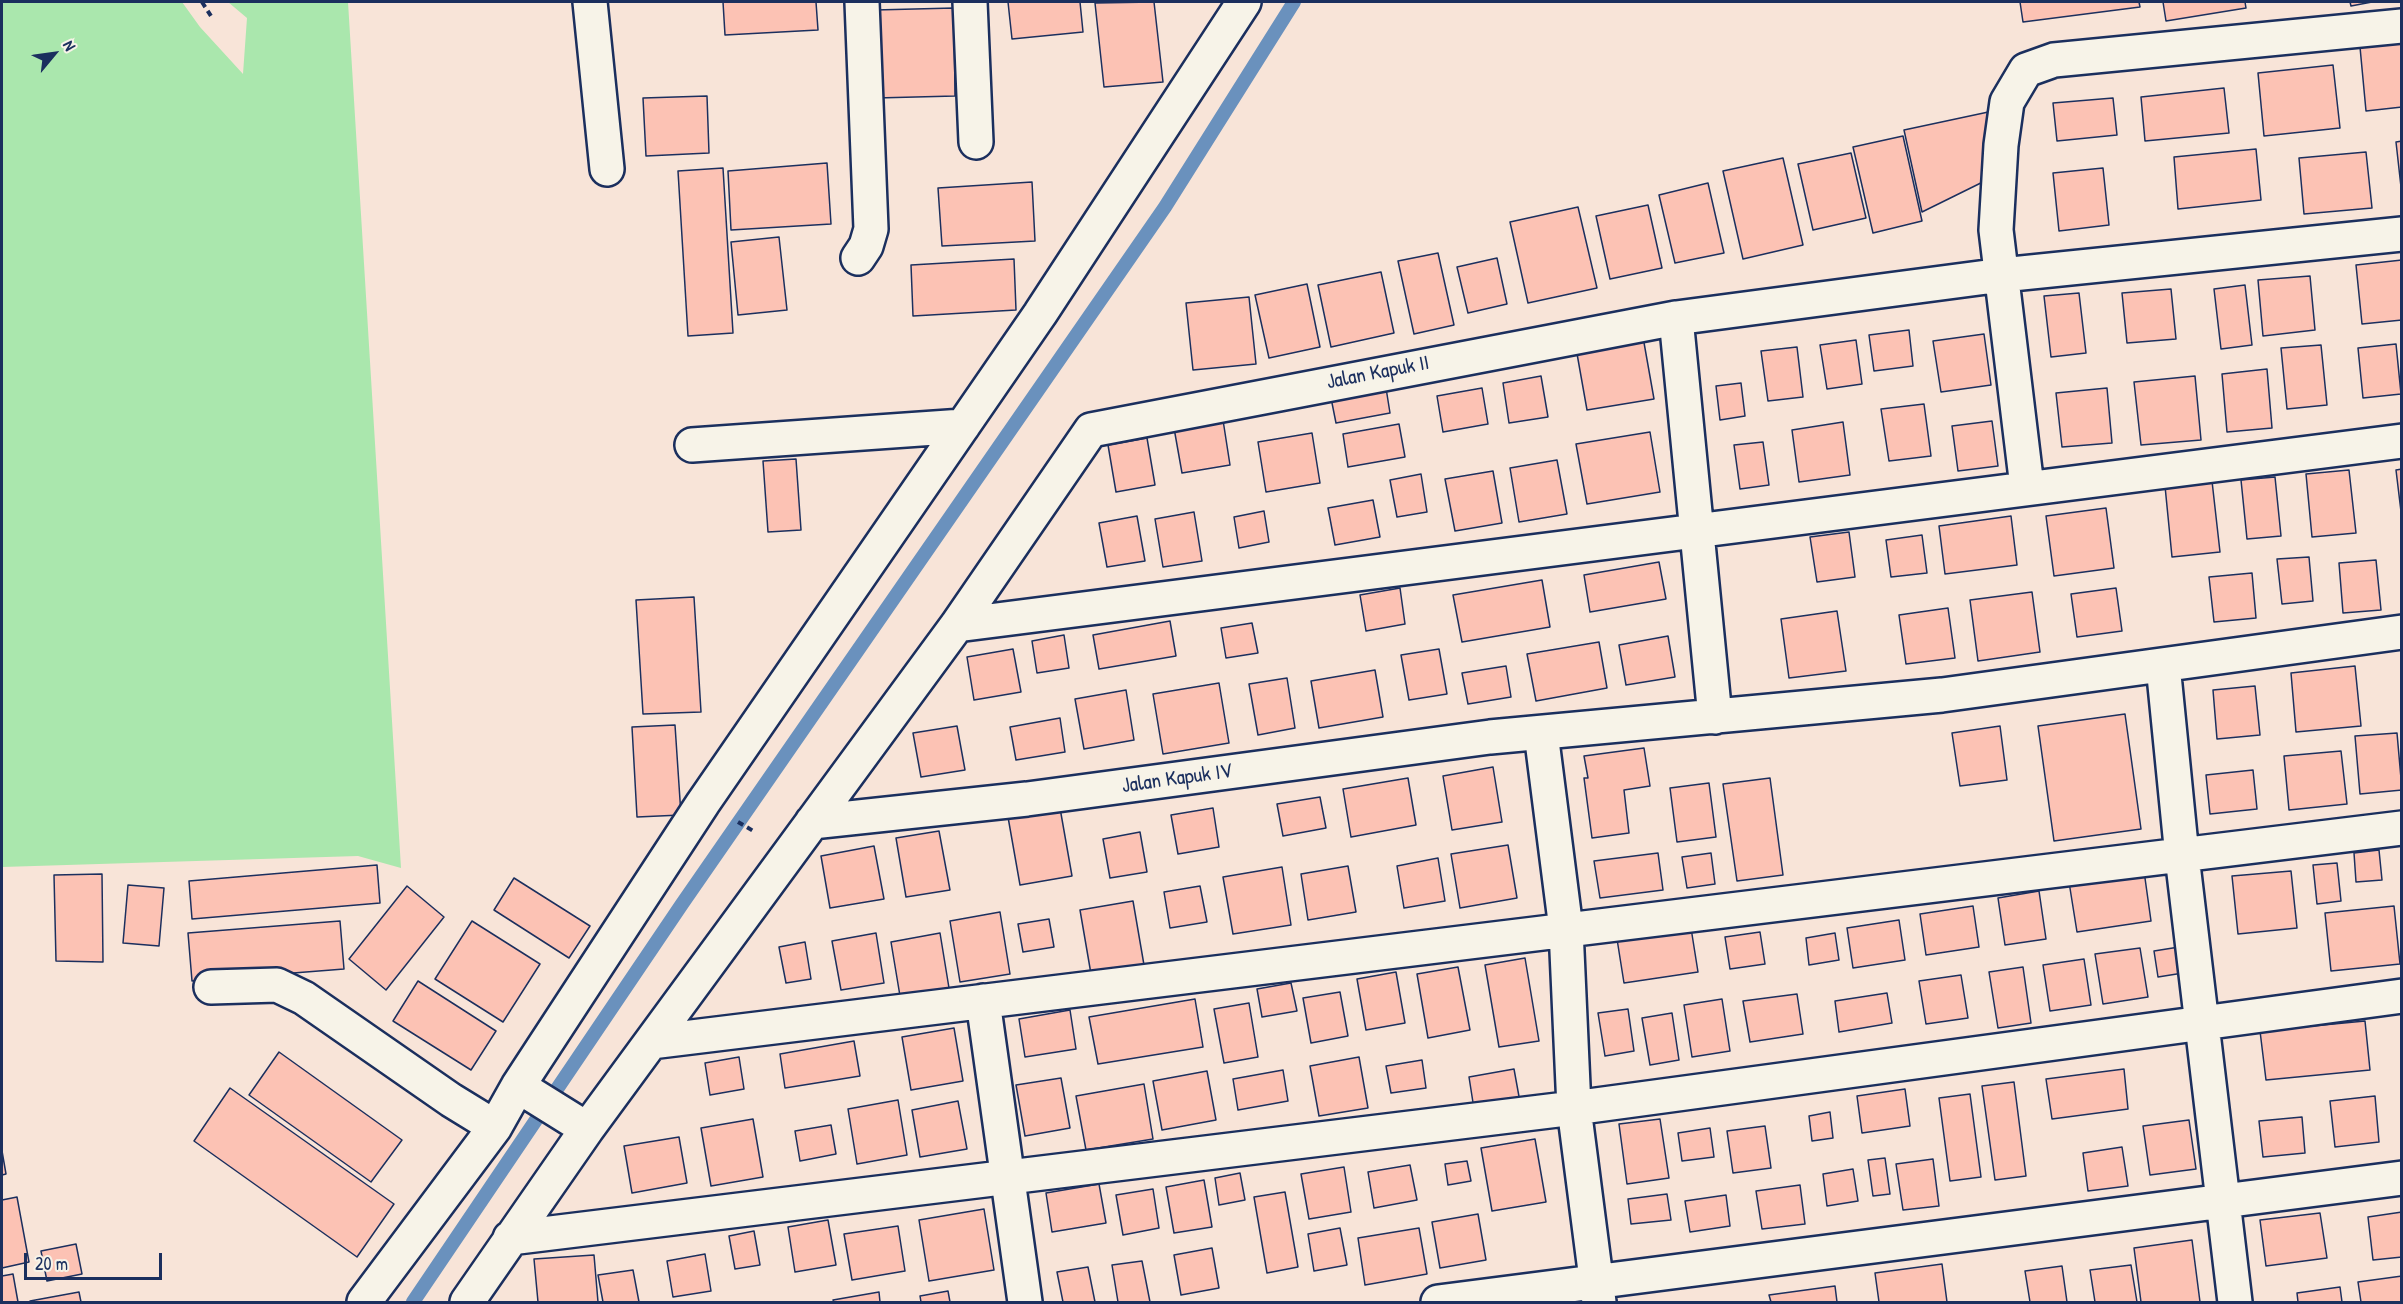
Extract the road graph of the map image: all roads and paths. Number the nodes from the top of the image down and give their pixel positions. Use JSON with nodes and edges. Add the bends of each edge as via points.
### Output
{"nodes":[{"id":1,"x":202,"y":2,"type":"edge"},
{"id":2,"x":590,"y":2,"type":"edge"},
{"id":3,"x":862,"y":2,"type":"edge"},
{"id":4,"x":970,"y":2,"type":"edge"},
{"id":5,"x":1244,"y":2,"type":"edge"},
{"id":6,"x":211,"y":16,"type":"dead end"},
{"id":7,"x":2402,"y":26,"type":"edge"},
{"id":8,"x":976,"y":142,"type":"dead end"},
{"id":9,"x":608,"y":169,"type":"dead end"},
{"id":10,"x":2402,"y":234,"type":"edge"},
{"id":11,"x":858,"y":258,"type":"dead end"},
{"id":12,"x":2002,"y":275,"type":"junction"},
{"id":13,"x":1676,"y":318,"type":"junction"},
{"id":14,"x":963,"y":426,"type":"junction"},
{"id":15,"x":2402,"y":441,"type":"edge"},
{"id":16,"x":692,"y":445,"type":"dead end"},
{"id":17,"x":2028,"y":487,"type":"junction"},
{"id":18,"x":1698,"y":529,"type":"junction"},
{"id":19,"x":957,"y":625,"type":"junction"},
{"id":20,"x":2402,"y":632,"type":"edge"},
{"id":21,"x":2163,"y":665,"type":"junction"},
{"id":22,"x":1715,"y":717,"type":"junction"},
{"id":23,"x":1541,"y":733,"type":"junction"},
{"id":24,"x":729,"y":816,"type":"dead end"},
{"id":25,"x":812,"y":822,"type":"junction"},
{"id":26,"x":2402,"y":828,"type":"edge"},
{"id":27,"x":758,"y":834,"type":"dead end"},
{"id":28,"x":2182,"y":855,"type":"junction"},
{"id":29,"x":1566,"y":929,"type":"junction"},
{"id":30,"x":211,"y":987,"type":"dead end"},
{"id":31,"x":2402,"y":996,"type":"edge"},
{"id":32,"x":983,"y":1001,"type":"junction"},
{"id":33,"x":2204,"y":1022,"type":"junction"},
{"id":34,"x":651,"y":1042,"type":"junction"},
{"id":35,"x":522,"y":1089,"type":"junction"},
{"id":36,"x":1574,"y":1108,"type":"junction"},
{"id":37,"x":576,"y":1123,"type":"junction"},
{"id":38,"x":495,"y":1127,"type":"junction"},
{"id":39,"x":1008,"y":1178,"type":"junction"},
{"id":40,"x":2402,"y":1178,"type":"edge"},
{"id":41,"x":2224,"y":1202,"type":"junction"},
{"id":42,"x":510,"y":1238,"type":"junction"},
{"id":43,"x":1599,"y":1293,"type":"edge"},
{"id":44,"x":364,"y":1302,"type":"edge"},
{"id":45,"x":467,"y":1302,"type":"edge"},
{"id":46,"x":1025,"y":1302,"type":"edge"},
{"id":47,"x":1438,"y":1302,"type":"edge"},
{"id":48,"x":2235,"y":1302,"type":"edge"}],
"edges":[{"from":1,"to":6,"type":"path"},
{"from":2,"to":9,"type":"street"},
{"from":3,"to":11,"type":"street","via":[[871,228]]},
{"from":4,"to":8,"type":"street"},
{"from":5,"to":14,"type":"street"},
{"from":7,"to":12,"type":"street","via":[[2054,60],[2026,70],[2007,102],[2001,145],[1996,230]]},
{"from":10,"to":12,"type":"street","name":"Jalan Kapuk II"},
{"from":12,"to":13,"type":"street","name":"Jalan Kapuk II"},
{"from":12,"to":17,"type":"street"},
{"from":13,"to":18,"type":"street"},
{"from":13,"to":19,"type":"street","name":"Jalan Kapuk II","via":[[1091,430]]},
{"from":14,"to":16,"type":"street"},
{"from":14,"to":35,"type":"street","via":[[703,803]]},
{"from":15,"to":17,"type":"street"},
{"from":17,"to":18,"type":"street"},
{"from":18,"to":19,"type":"street"},
{"from":18,"to":22,"type":"street"},
{"from":19,"to":25,"type":"street"},
{"from":20,"to":21,"type":"street","name":"Jalan Kapuk IV"},
{"from":21,"to":22,"type":"street","name":"Jalan Kapuk IV","via":[[1942,695]]},
{"from":21,"to":28,"type":"street"},
{"from":22,"to":23,"type":"street","name":"Jalan Kapuk IV"},
{"from":23,"to":25,"type":"street","name":"Jalan Kapuk IV","via":[[1027,799]]},
{"from":23,"to":29,"type":"street"},
{"from":24,"to":27,"type":"path"},
{"from":25,"to":34,"type":"street"},
{"from":26,"to":28,"type":"street"},
{"from":28,"to":29,"type":"street"},
{"from":28,"to":33,"type":"street"},
{"from":29,"to":32,"type":"street"},
{"from":29,"to":36,"type":"street"},
{"from":30,"to":38,"type":"street","via":[[277,985],[304,998]]},
{"from":31,"to":33,"type":"street"},
{"from":32,"to":34,"type":"street"},
{"from":32,"to":39,"type":"street"},
{"from":33,"to":36,"type":"street"},
{"from":33,"to":41,"type":"street"},
{"from":34,"to":37,"type":"street"},
{"from":35,"to":37,"type":"street"},
{"from":35,"to":38,"type":"street"},
{"from":36,"to":39,"type":"street"},
{"from":36,"to":43,"type":"street"},
{"from":37,"to":42,"type":"street"},
{"from":38,"to":44,"type":"street"},
{"from":39,"to":42,"type":"street"},
{"from":39,"to":46,"type":"street"},
{"from":40,"to":41,"type":"street"},
{"from":41,"to":43,"type":"street"},
{"from":41,"to":48,"type":"street"},
{"from":42,"to":45,"type":"street"},
{"from":43,"to":47,"type":"street"}]}
